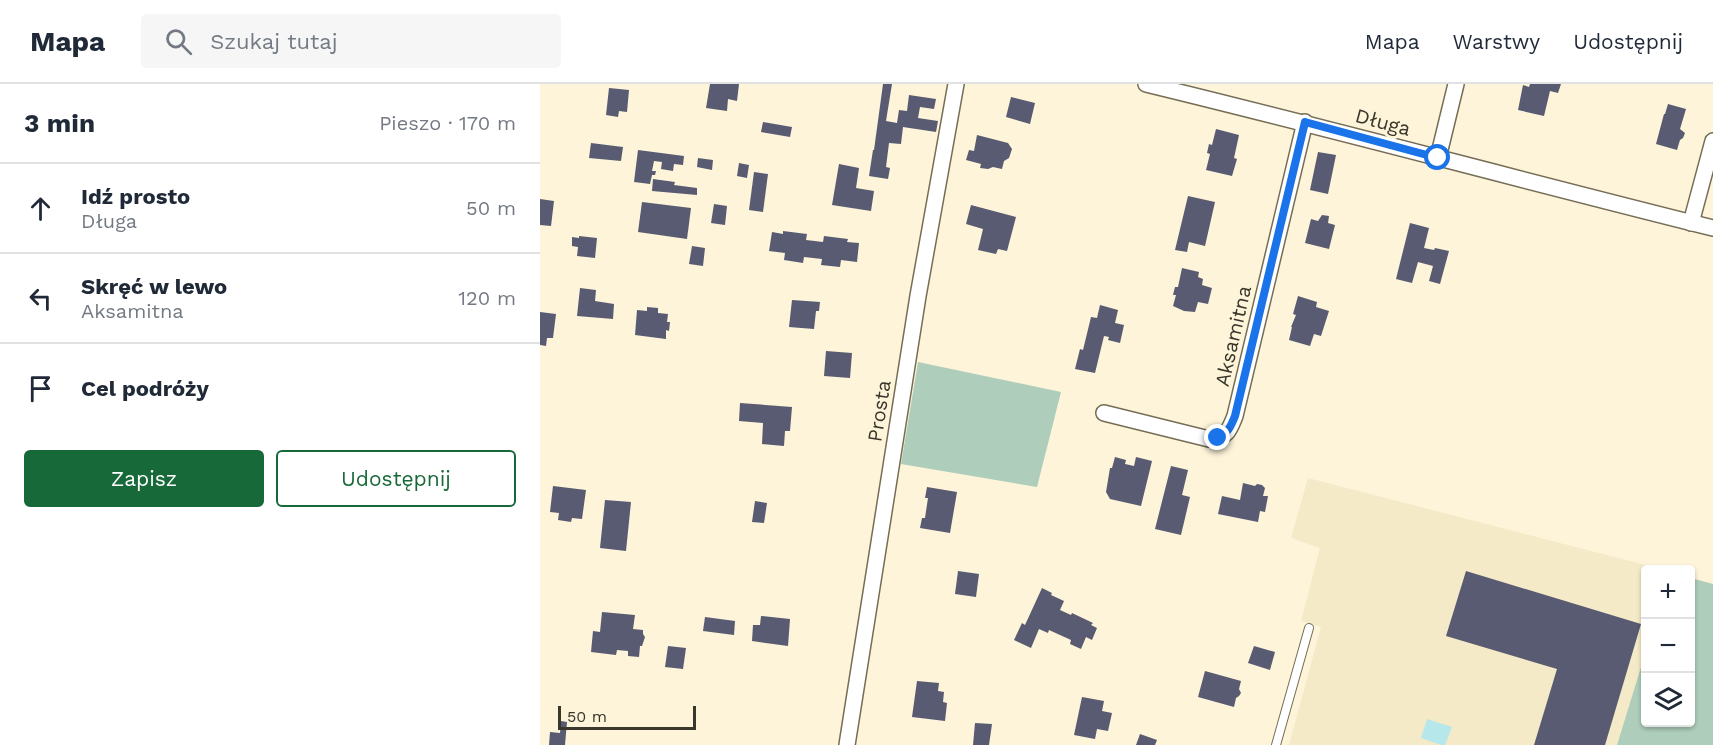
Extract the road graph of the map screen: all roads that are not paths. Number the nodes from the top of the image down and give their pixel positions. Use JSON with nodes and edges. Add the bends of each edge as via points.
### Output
{"nodes":[{"id":1,"x":956,"y":84,"type":"edge"},
{"id":2,"x":1146,"y":84,"type":"edge"},
{"id":3,"x":1456,"y":84,"type":"edge"},
{"id":4,"x":1305,"y":122,"type":"junction"},
{"id":5,"x":1713,"y":141,"type":"edge"},
{"id":6,"x":1438,"y":158,"type":"junction"},
{"id":7,"x":1691,"y":223,"type":"junction"},
{"id":8,"x":1713,"y":228,"type":"edge"},
{"id":9,"x":1104,"y":413,"type":"dead end"},
{"id":10,"x":1309,"y":628,"type":"dead end"},
{"id":11,"x":847,"y":745,"type":"edge"},
{"id":12,"x":1276,"y":745,"type":"edge"}],
"edges":[{"from":1,"to":11,"type":"street","name":"Prosta","via":[[918,296]]},
{"from":2,"to":4,"type":"street","name":"Długa"},
{"from":3,"to":6,"type":"street"},
{"from":4,"to":6,"type":"street","name":"Długa"},
{"from":4,"to":9,"type":"street","name":"Aksamitna","via":[[1235,416],[1227,433],[1209,439]]},
{"from":5,"to":7,"type":"street"},
{"from":6,"to":7,"type":"street","name":"Długa"},
{"from":7,"to":8,"type":"street","name":"Długa"},
{"from":10,"to":12,"type":"lane"}]}
